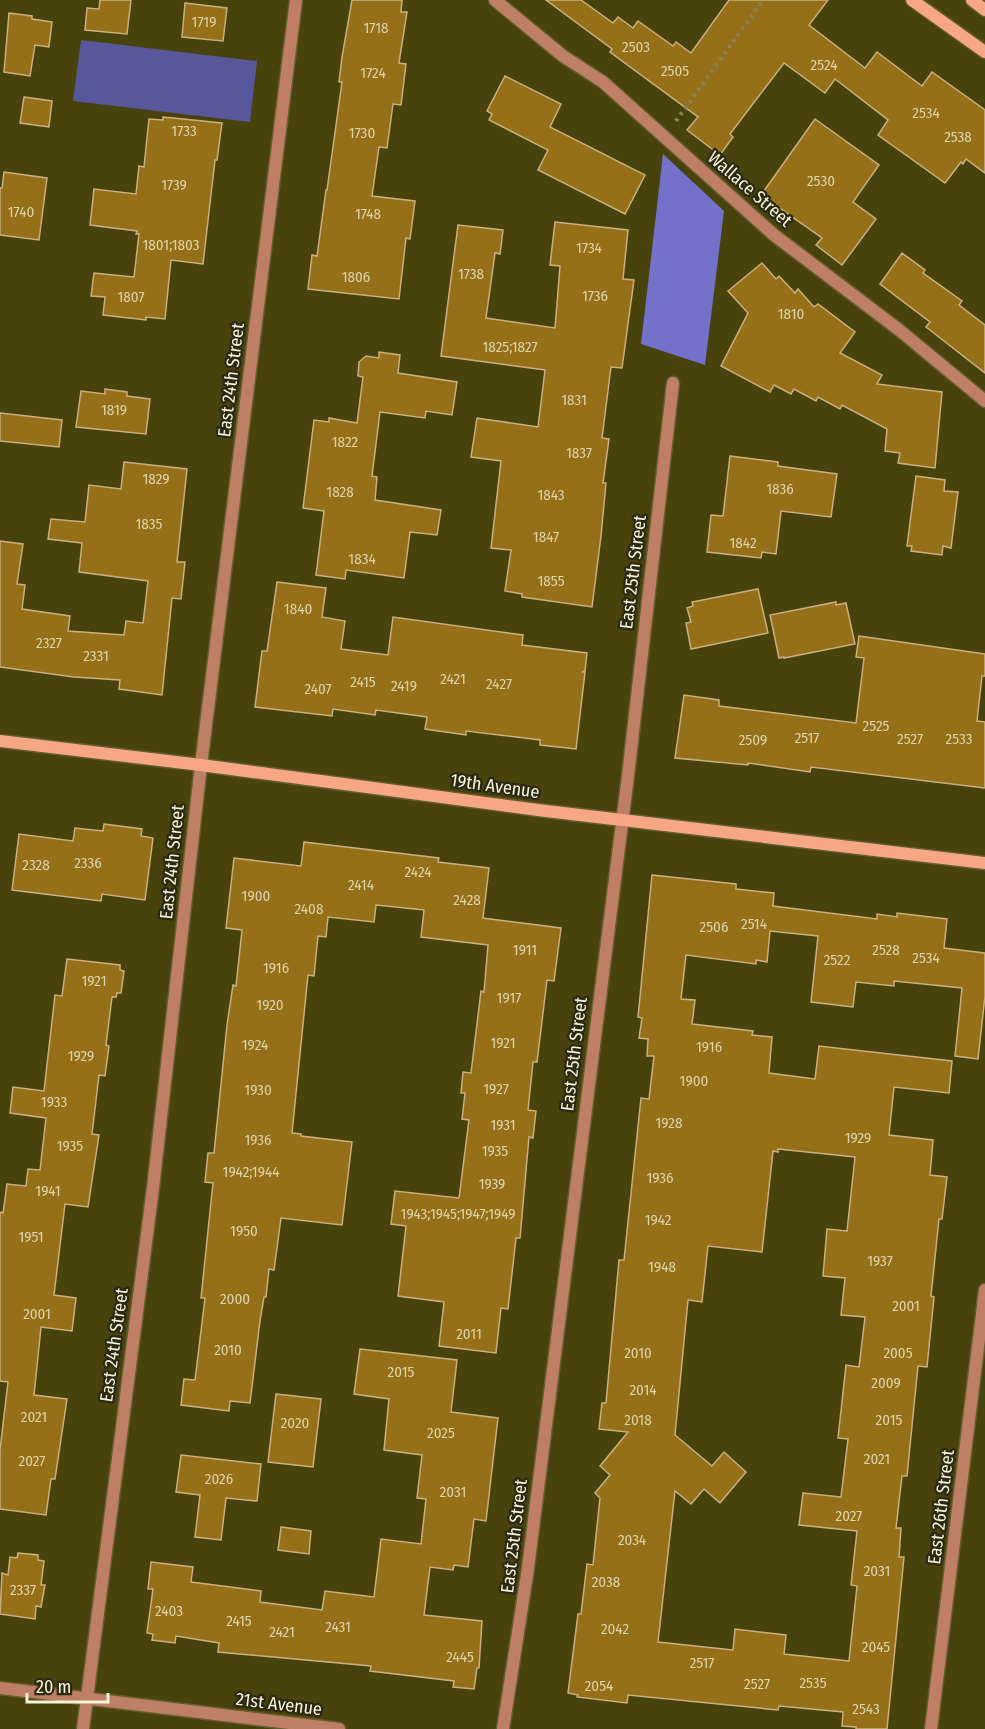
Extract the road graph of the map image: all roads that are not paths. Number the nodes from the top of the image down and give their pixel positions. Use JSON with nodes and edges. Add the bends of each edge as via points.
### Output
{"nodes":[{"id":1,"x":296,"y":0,"type":"edge"},
{"id":2,"x":495,"y":0,"type":"edge"},
{"id":3,"x":912,"y":0,"type":"edge"},
{"id":4,"x":972,"y":0,"type":"edge"},
{"id":5,"x":985,"y":10,"type":"edge"},
{"id":6,"x":985,"y":52,"type":"edge"},
{"id":7,"x":673,"y":383,"type":"dead end"},
{"id":8,"x":985,"y":401,"type":"edge"},
{"id":9,"x":0,"y":741,"type":"edge"},
{"id":10,"x":201,"y":765,"type":"junction"},
{"id":11,"x":622,"y":819,"type":"junction"},
{"id":12,"x":985,"y":863,"type":"edge"},
{"id":13,"x":985,"y":1290,"type":"edge"},
{"id":14,"x":0,"y":1688,"type":"edge"},
{"id":15,"x":87,"y":1699,"type":"junction"},
{"id":16,"x":83,"y":1729,"type":"edge"},
{"id":17,"x":339,"y":1729,"type":"edge"},
{"id":18,"x":503,"y":1729,"type":"edge"},
{"id":19,"x":931,"y":1729,"type":"edge"}],
"edges":[{"from":1,"to":10,"type":"street","name":"East 24th Street"},
{"from":2,"to":8,"type":"street","name":"Wallace Street","via":[[563,56],[603,81],[774,235],[898,328]]},
{"from":3,"to":6,"type":"street"},
{"from":4,"to":5,"type":"street"},
{"from":7,"to":11,"type":"street","name":"East 25th Street"},
{"from":9,"to":10,"type":"street","name":"19th Avenue"},
{"from":10,"to":11,"type":"street","name":"19th Avenue"},
{"from":10,"to":15,"type":"street","name":"East 24th Street"},
{"from":11,"to":12,"type":"street","name":"19th Avenue"},
{"from":11,"to":18,"type":"street","name":"East 25th Street","via":[[530,1556]]},
{"from":13,"to":19,"type":"street","name":"East 26th Street"},
{"from":14,"to":15,"type":"street","name":"21st Avenue"},
{"from":15,"to":16,"type":"street","name":"East 24th Street"},
{"from":15,"to":17,"type":"street","name":"21st Avenue"}]}
